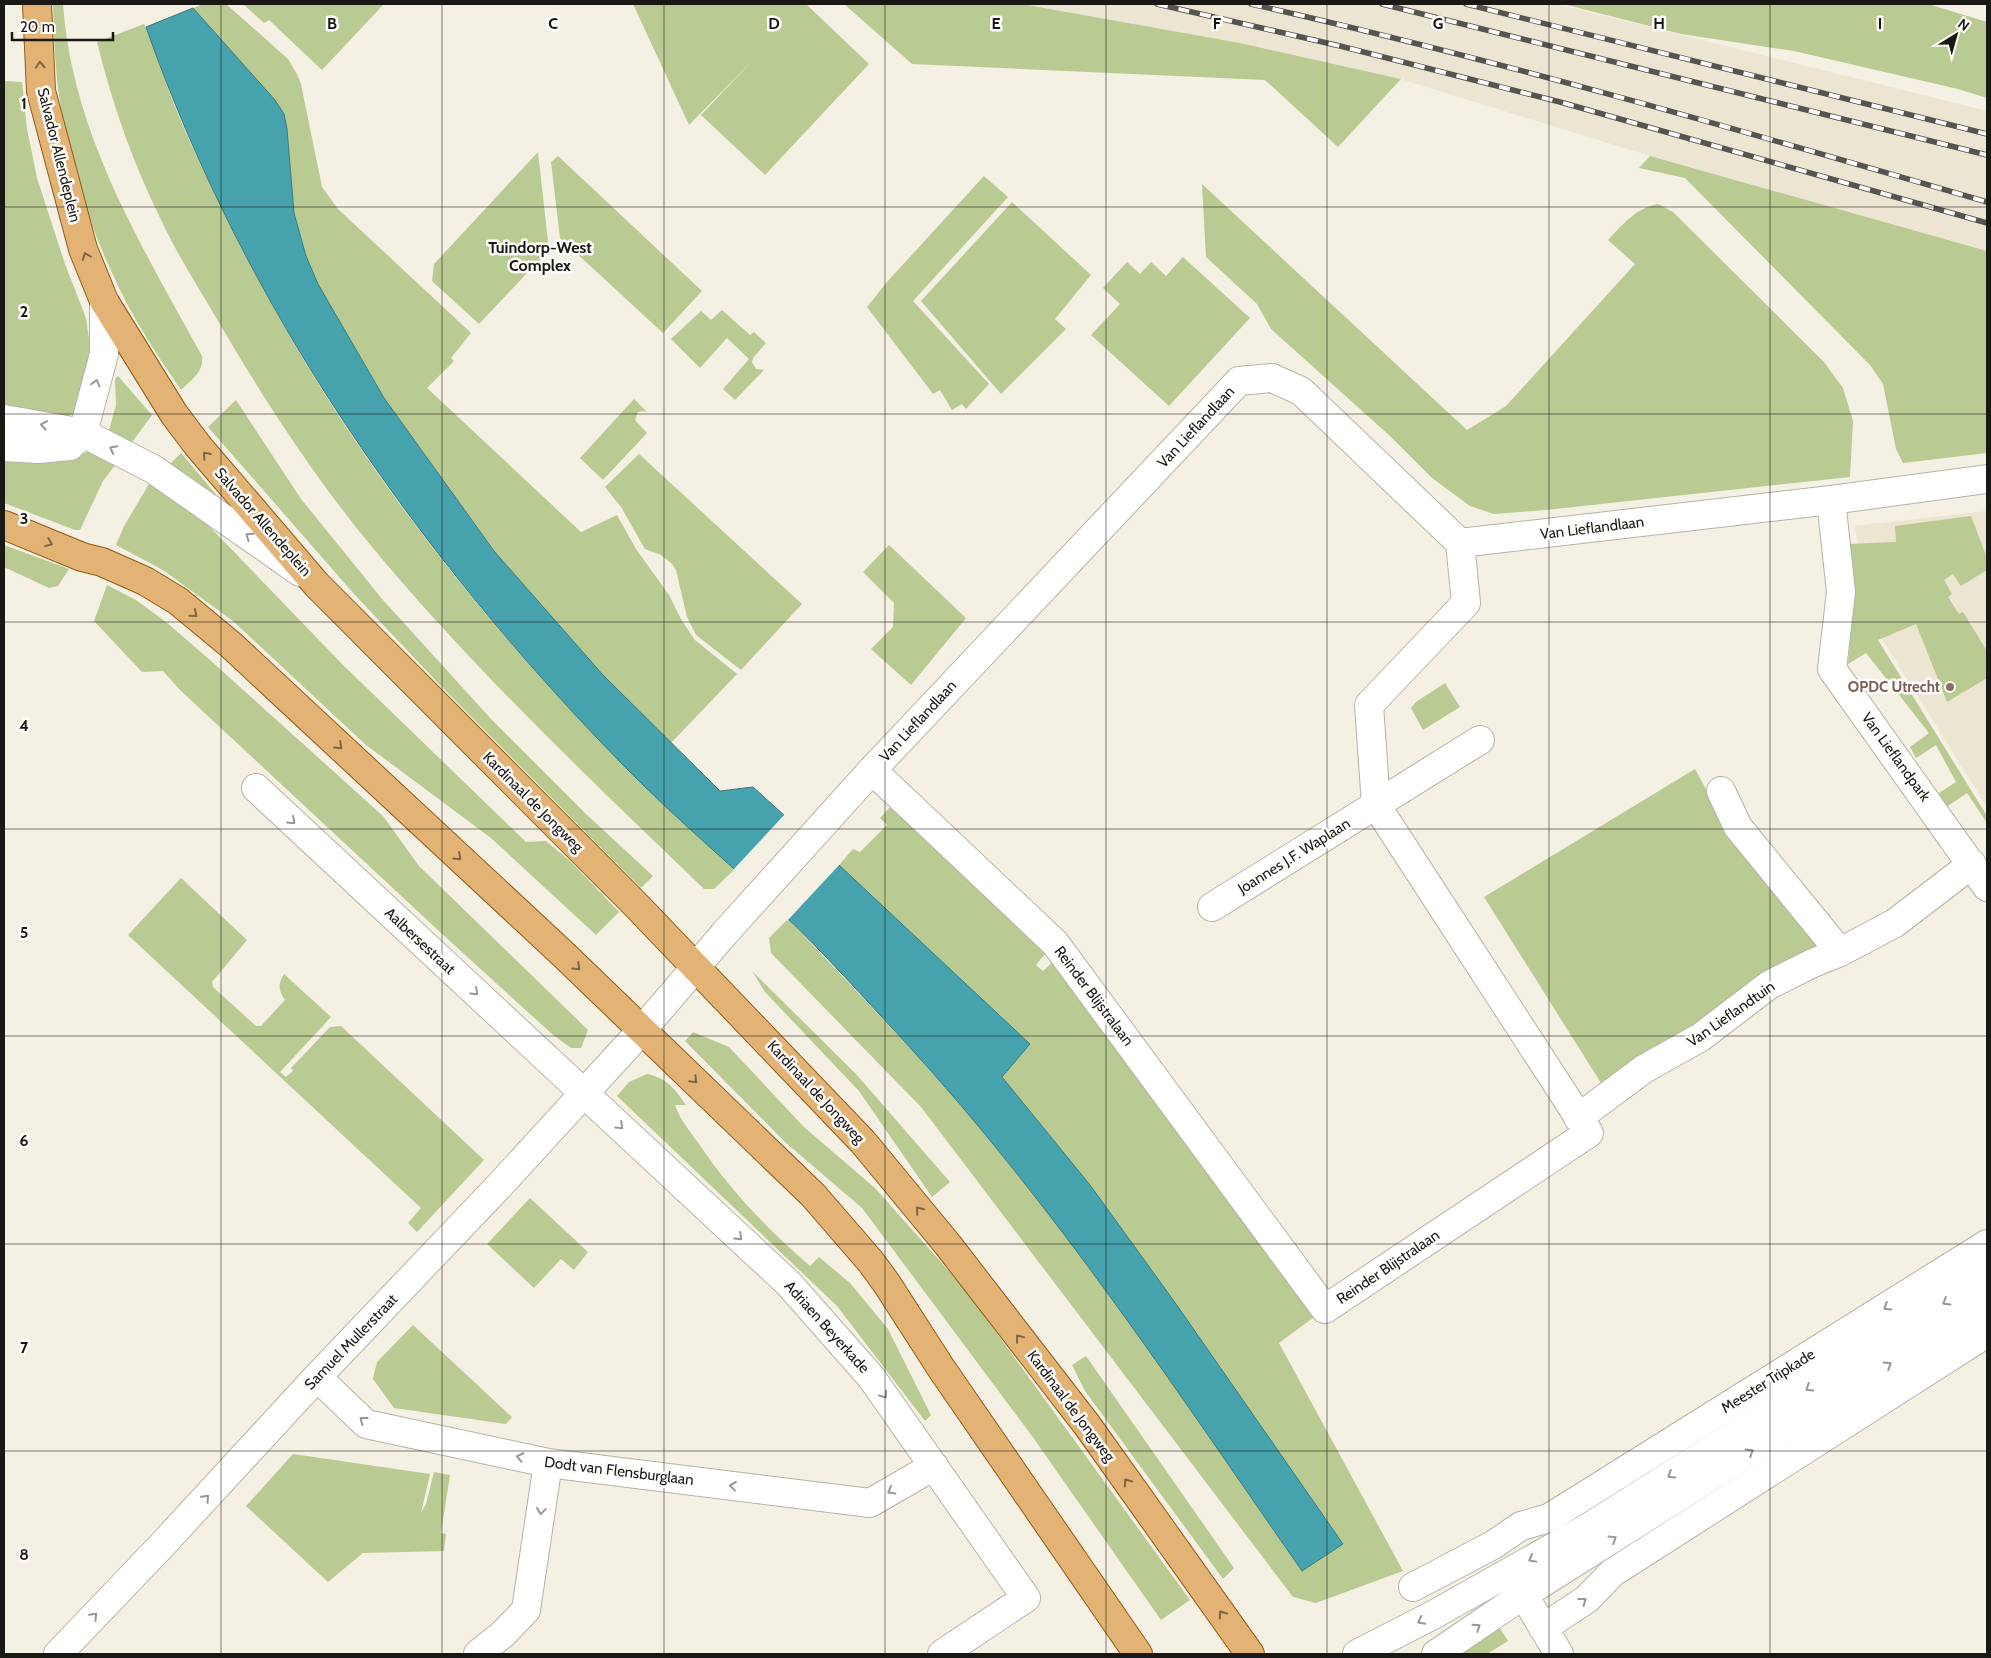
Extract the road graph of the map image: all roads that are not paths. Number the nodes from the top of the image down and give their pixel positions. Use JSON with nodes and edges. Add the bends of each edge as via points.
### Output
{"nodes":[{"id":1,"x":37,"y":4,"type":"edge"},
{"id":2,"x":104,"y":301,"type":"junction"},
{"id":3,"x":4,"y":419,"type":"edge"},
{"id":4,"x":83,"y":433,"type":"junction"},
{"id":5,"x":4,"y":447,"type":"edge"},
{"id":6,"x":1987,"y":479,"type":"edge"},
{"id":7,"x":1831,"y":500,"type":"junction"},
{"id":8,"x":4,"y":525,"type":"edge"},
{"id":9,"x":1460,"y":543,"type":"junction"},
{"id":10,"x":318,"y":585,"type":"junction"},
{"id":11,"x":1480,"y":740,"type":"dead end"},
{"id":12,"x":872,"y":770,"type":"junction"},
{"id":13,"x":256,"y":788,"type":"dead end"},
{"id":14,"x":1721,"y":791,"type":"dead end"},
{"id":15,"x":1376,"y":805,"type":"junction"},
{"id":16,"x":1972,"y":864,"type":"junction"},
{"id":17,"x":1987,"y":887,"type":"edge"},
{"id":18,"x":1212,"y":906,"type":"dead end"},
{"id":19,"x":1840,"y":952,"type":"junction"},
{"id":20,"x":696,"y":967,"type":"junction"},
{"id":21,"x":642,"y":1030,"type":"junction"},
{"id":22,"x":584,"y":1093,"type":"junction"},
{"id":23,"x":1578,"y":1118,"type":"junction"},
{"id":24,"x":1987,"y":1244,"type":"edge"},
{"id":25,"x":1987,"y":1276,"type":"edge"},
{"id":26,"x":1987,"y":1302,"type":"edge"},
{"id":27,"x":1987,"y":1333,"type":"edge"},
{"id":28,"x":317,"y":1377,"type":"junction"},
{"id":29,"x":548,"y":1463,"type":"junction"},
{"id":30,"x":934,"y":1466,"type":"junction"},
{"id":31,"x":1558,"y":1513,"type":"junction"},
{"id":32,"x":1560,"y":1558,"type":"junction"},
{"id":33,"x":1509,"y":1572,"type":"junction"},
{"id":34,"x":1612,"y":1573,"type":"junction"},
{"id":35,"x":1413,"y":1587,"type":"dead end"},
{"id":36,"x":1523,"y":1595,"type":"junction"},
{"id":37,"x":1543,"y":1628,"type":"junction"},
{"id":38,"x":61,"y":1653,"type":"edge"},
{"id":39,"x":478,"y":1654,"type":"edge"},
{"id":40,"x":942,"y":1654,"type":"edge"},
{"id":41,"x":1138,"y":1654,"type":"edge"},
{"id":42,"x":1250,"y":1654,"type":"edge"},
{"id":43,"x":1356,"y":1654,"type":"edge"},
{"id":44,"x":1436,"y":1654,"type":"edge"},
{"id":45,"x":1559,"y":1654,"type":"edge"}],
"edges":[{"from":2,"to":1,"type":"main road","name":"Salvador Allendeplein","one_way":true,"via":[[83,249],[41,91]]},
{"from":4,"to":2,"type":"street","name":"Salvador Allendeplein","one_way":true,"via":[[104,354]]},
{"from":10,"to":2,"type":"main road","name":"Salvador Allendeplein","one_way":true,"via":[[198,446],[174,414]]},
{"from":4,"to":3,"type":"street","name":"Salvador Allendeplein","one_way":true},
{"from":4,"to":5,"type":"street","via":[[70,446],[38,449]]},
{"from":10,"to":4,"type":"street","name":"Salvador Allendeplein","one_way":true,"via":[[164,476]]},
{"from":6,"to":7,"type":"street","name":"Van Lieflandlaan"},
{"from":7,"to":9,"type":"street","name":"Van Lieflandlaan"},
{"from":7,"to":16,"type":"street","name":"Van Lieflandpark","via":[[1841,592],[1832,669]]},
{"from":8,"to":21,"type":"main road","one_way":true,"via":[[111,566],[178,601],[231,645]]},
{"from":9,"to":12,"type":"street","name":"Van Lieflandlaan","via":[[1301,391],[1272,378],[1239,381]]},
{"from":9,"to":15,"type":"street","via":[[1466,603],[1369,705]]},
{"from":10,"to":20,"type":"main road","name":"Kardinaal de Jongweg"},
{"from":11,"to":15,"type":"street","name":"Joannes J.F. Waplaan"},
{"from":12,"to":20,"type":"street","name":"Van Lieflandlaan"},
{"from":12,"to":23,"type":"street","name":"Reinder Blijstralaan","via":[[1055,943],[1325,1309],[1588,1133]]},
{"from":13,"to":22,"type":"street","name":"Aalbersestraat","one_way":true},
{"from":14,"to":19,"type":"street","via":[[1738,826]]},
{"from":15,"to":18,"type":"street","name":"Joannes J.F. Waplaan"},
{"from":15,"to":23,"type":"street","name":"Reinder Blijstralaan"},
{"from":16,"to":17,"type":"street","name":"Van Lieflandpark"},
{"from":16,"to":19,"type":"street","name":"Van Lieflandtuin","via":[[1894,923]]},
{"from":19,"to":23,"type":"street","name":"Van Lieflandtuin","via":[[1769,985],[1701,1038],[1644,1069]]},
{"from":20,"to":21,"type":"street","name":"Van Lieflandlaan"},
{"from":42,"to":20,"type":"main road","name":"Kardinaal de Jongweg","one_way":true,"via":[[1087,1424],[942,1238],[864,1142]]},
{"from":21,"to":22,"type":"street","name":"Samuel Mullerstraat"},
{"from":21,"to":41,"type":"main road","one_way":true,"via":[[813,1195],[871,1262],[940,1368]]},
{"from":22,"to":28,"type":"street","name":"Samuel Mullerstraat"},
{"from":22,"to":30,"type":"street","name":"Adriaen Beyerkade","one_way":true,"via":[[789,1284],[871,1377]]},
{"from":24,"to":31,"type":"street","name":"Meester Tripkade","one_way":true},
{"from":25,"to":32,"type":"street","name":"Meester Tripkade","one_way":true,"via":[[1584,1530]]},
{"from":32,"to":26,"type":"street","name":"Meester Tripkade","one_way":true},
{"from":27,"to":34,"type":"street"},
{"from":29,"to":28,"type":"street","name":"Dodt van Flensburglaan","one_way":true,"via":[[366,1424]]},
{"from":38,"to":28,"type":"street","name":"Samuel Mullerstraat","one_way":true},
{"from":30,"to":29,"type":"street","name":"Dodt van Flensburglaan","one_way":true,"via":[[870,1503]]},
{"from":29,"to":39,"type":"street","one_way":true,"via":[[526,1610]]},
{"from":30,"to":40,"type":"street","name":"Adriaen Beyerkade","via":[[1026,1598]]},
{"from":31,"to":32,"type":"street"},
{"from":31,"to":35,"type":"street","name":"Meester Tripkade","via":[[1520,1526]]},
{"from":32,"to":33,"type":"street","name":"Meester Tripkade","one_way":true},
{"from":32,"to":34,"type":"street"},
{"from":32,"to":36,"type":"street","name":"Meester Tripkade"},
{"from":33,"to":36,"type":"street"},
{"from":33,"to":43,"type":"street","name":"Meester Tripkade","one_way":true},
{"from":37,"to":34,"type":"street","one_way":true,"via":[[1587,1600]]},
{"from":36,"to":37,"type":"street"},
{"from":44,"to":36,"type":"street","name":"Meester Tripkade","one_way":true},
{"from":37,"to":45,"type":"street"}]}
